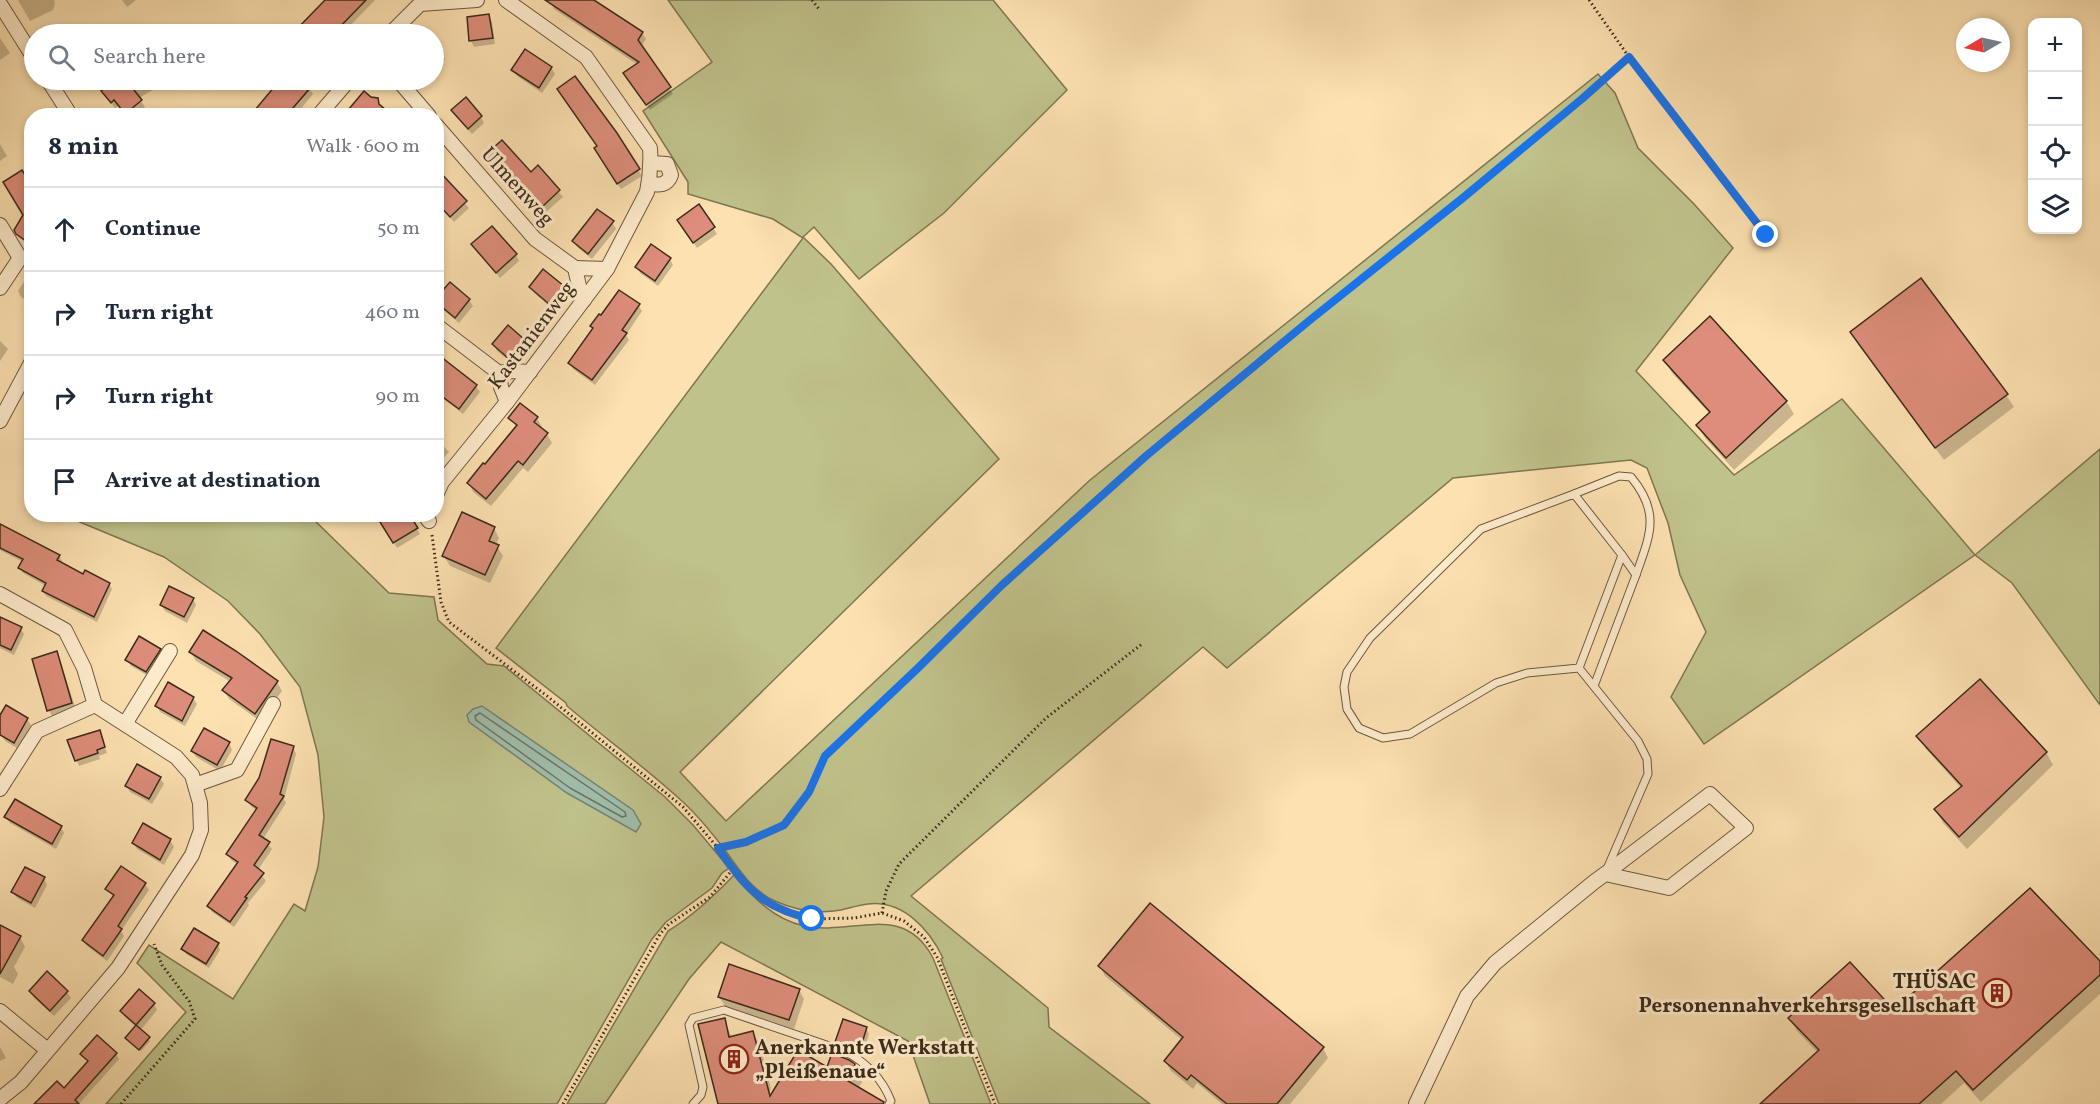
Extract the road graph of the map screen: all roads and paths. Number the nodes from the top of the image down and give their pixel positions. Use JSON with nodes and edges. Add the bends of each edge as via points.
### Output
{"nodes":[{"id":1,"x":477,"y":0,"type":"edge"},
{"id":2,"x":506,"y":0,"type":"edge"},
{"id":3,"x":812,"y":0,"type":"edge"},
{"id":4,"x":1589,"y":0,"type":"edge"},
{"id":5,"x":422,"y":2,"type":"edge"},
{"id":6,"x":0,"y":4,"type":"edge"},
{"id":7,"x":819,"y":9,"type":"dead end"},
{"id":8,"x":400,"y":24,"type":"edge"},
{"id":9,"x":24,"y":42,"type":"edge"},
{"id":10,"x":1629,"y":57,"type":"junction"},
{"id":11,"x":54,"y":90,"type":"edge"},
{"id":12,"x":341,"y":90,"type":"edge"},
{"id":13,"x":407,"y":90,"type":"edge"},
{"id":14,"x":66,"y":108,"type":"edge"},
{"id":15,"x":325,"y":108,"type":"edge"},
{"id":16,"x":422,"y":108,"type":"edge"},
{"id":17,"x":444,"y":134,"type":"edge"},
{"id":18,"x":651,"y":164,"type":"junction"},
{"id":19,"x":648,"y":188,"type":"junction"},
{"id":20,"x":0,"y":225,"type":"edge"},
{"id":21,"x":1766,"y":235,"type":"dead end"},
{"id":22,"x":575,"y":268,"type":"junction"},
{"id":23,"x":607,"y":269,"type":"junction"},
{"id":24,"x":0,"y":288,"type":"edge"},
{"id":25,"x":584,"y":300,"type":"junction"},
{"id":26,"x":444,"y":331,"type":"edge"},
{"id":27,"x":530,"y":372,"type":"junction"},
{"id":28,"x":499,"y":373,"type":"junction"},
{"id":29,"x":24,"y":375,"type":"edge"},
{"id":30,"x":507,"y":402,"type":"junction"},
{"id":31,"x":2,"y":415,"type":"edge"},
{"id":32,"x":444,"y":480,"type":"edge"},
{"id":33,"x":1574,"y":494,"type":"junction"},
{"id":34,"x":429,"y":522,"type":"edge"},
{"id":35,"x":1622,"y":555,"type":"junction"},
{"id":36,"x":1636,"y":575,"type":"junction"},
{"id":37,"x":0,"y":594,"type":"edge"},
{"id":38,"x":1142,"y":644,"type":"dead end"},
{"id":39,"x":170,"y":651,"type":"dead end"},
{"id":40,"x":1579,"y":668,"type":"junction"},
{"id":41,"x":1594,"y":686,"type":"junction"},
{"id":42,"x":273,"y":704,"type":"dead end"},
{"id":43,"x":95,"y":705,"type":"junction"},
{"id":44,"x":125,"y":724,"type":"junction"},
{"id":45,"x":195,"y":785,"type":"junction"},
{"id":46,"x":0,"y":789,"type":"edge"},
{"id":47,"x":718,"y":848,"type":"junction"},
{"id":48,"x":733,"y":869,"type":"junction"},
{"id":49,"x":1605,"y":874,"type":"junction"},
{"id":50,"x":882,"y":913,"type":"junction"},
{"id":51,"x":146,"y":924,"type":"junction"},
{"id":52,"x":0,"y":1011,"type":"edge"},
{"id":53,"x":46,"y":1049,"type":"junction"},
{"id":54,"x":0,"y":1100,"type":"edge"},
{"id":55,"x":122,"y":1104,"type":"edge"},
{"id":56,"x":563,"y":1104,"type":"edge"},
{"id":57,"x":693,"y":1104,"type":"edge"},
{"id":58,"x":889,"y":1104,"type":"edge"},
{"id":59,"x":995,"y":1104,"type":"edge"},
{"id":60,"x":1416,"y":1104,"type":"edge"}],
"edges":[{"from":1,"to":5,"type":"street"},
{"from":2,"to":18,"type":"street","via":[[586,57],[650,148]]},
{"from":3,"to":7,"type":"path"},
{"from":4,"to":10,"type":"path"},
{"from":5,"to":8,"type":"street"},
{"from":6,"to":9,"type":"street"},
{"from":10,"to":21,"type":"path"},
{"from":10,"to":47,"type":"path","via":[[1146,456],[1002,585],[825,756],[809,792],[784,825],[746,842]]},
{"from":11,"to":14,"type":"street"},
{"from":12,"to":15,"type":"street"},
{"from":13,"to":16,"type":"street"},
{"from":17,"to":22,"type":"street","name":"Ulmenweg","via":[[535,239]]},
{"from":18,"to":19,"type":"street"},
{"from":18,"to":19,"type":"street","via":[[667,164],[671,175],[664,184]]},
{"from":19,"to":23,"type":"street","name":"Kastanienweg"},
{"from":20,"to":24,"type":"street","via":[[20,258]]},
{"from":22,"to":23,"type":"street"},
{"from":22,"to":25,"type":"street"},
{"from":23,"to":25,"type":"street","name":"Kastanienweg"},
{"from":25,"to":27,"type":"street","name":"Kastanienweg"},
{"from":26,"to":28,"type":"street"},
{"from":27,"to":28,"type":"street"},
{"from":27,"to":30,"type":"street","name":"Kastanienweg"},
{"from":28,"to":30,"type":"street"},
{"from":29,"to":31,"type":"street"},
{"from":30,"to":32,"type":"street","name":"Kastanienweg"},
{"from":33,"to":35,"type":"lane"},
{"from":33,"to":36,"type":"lane","via":[[1619,476],[1631,477],[1643,493],[1650,515],[1650,537]]},
{"from":33,"to":40,"type":"lane","via":[[1481,528],[1370,638],[1347,672],[1344,687],[1347,709],[1359,728],[1383,738],[1410,735],[1496,683],[1527,673]]},
{"from":34,"to":47,"type":"path","via":[[441,602],[449,622],[682,807]]},
{"from":35,"to":36,"type":"lane"},
{"from":35,"to":40,"type":"lane"},
{"from":36,"to":41,"type":"lane"},
{"from":37,"to":43,"type":"street","via":[[65,630],[84,668]]},
{"from":38,"to":50,"type":"path","via":[[1046,718],[899,864],[886,891]]},
{"from":39,"to":44,"type":"street"},
{"from":40,"to":41,"type":"lane"},
{"from":41,"to":49,"type":"lane","via":[[1638,741],[1647,759],[1648,774]]},
{"from":42,"to":45,"type":"street","via":[[237,770]]},
{"from":43,"to":44,"type":"street"},
{"from":43,"to":46,"type":"street","via":[[38,731]]},
{"from":44,"to":45,"type":"street","via":[[176,757],[192,775]]},
{"from":45,"to":51,"type":"street","via":[[201,830],[192,855]]},
{"from":47,"to":48,"type":"path"},
{"from":48,"to":50,"type":"path","via":[[763,900],[787,913],[812,919]]},
{"from":48,"to":56,"type":"path","via":[[710,897],[660,934]]},
{"from":49,"to":49,"type":"street","via":[[1710,795],[1746,828],[1669,888]]},
{"from":49,"to":60,"type":"street","via":[[1495,963],[1467,996]]},
{"from":50,"to":59,"type":"path","via":[[904,921],[924,937],[937,957]]},
{"from":51,"to":53,"type":"street","via":[[118,968]]},
{"from":51,"to":55,"type":"path","via":[[162,965],[189,1000],[195,1019]]},
{"from":52,"to":53,"type":"street"},
{"from":53,"to":54,"type":"street","via":[[21,1082]]},
{"from":57,"to":58,"type":"lane","via":[[703,1087],[689,1025],[693,1018],[724,1010],[844,1051],[862,1061],[885,1086]]}]}
